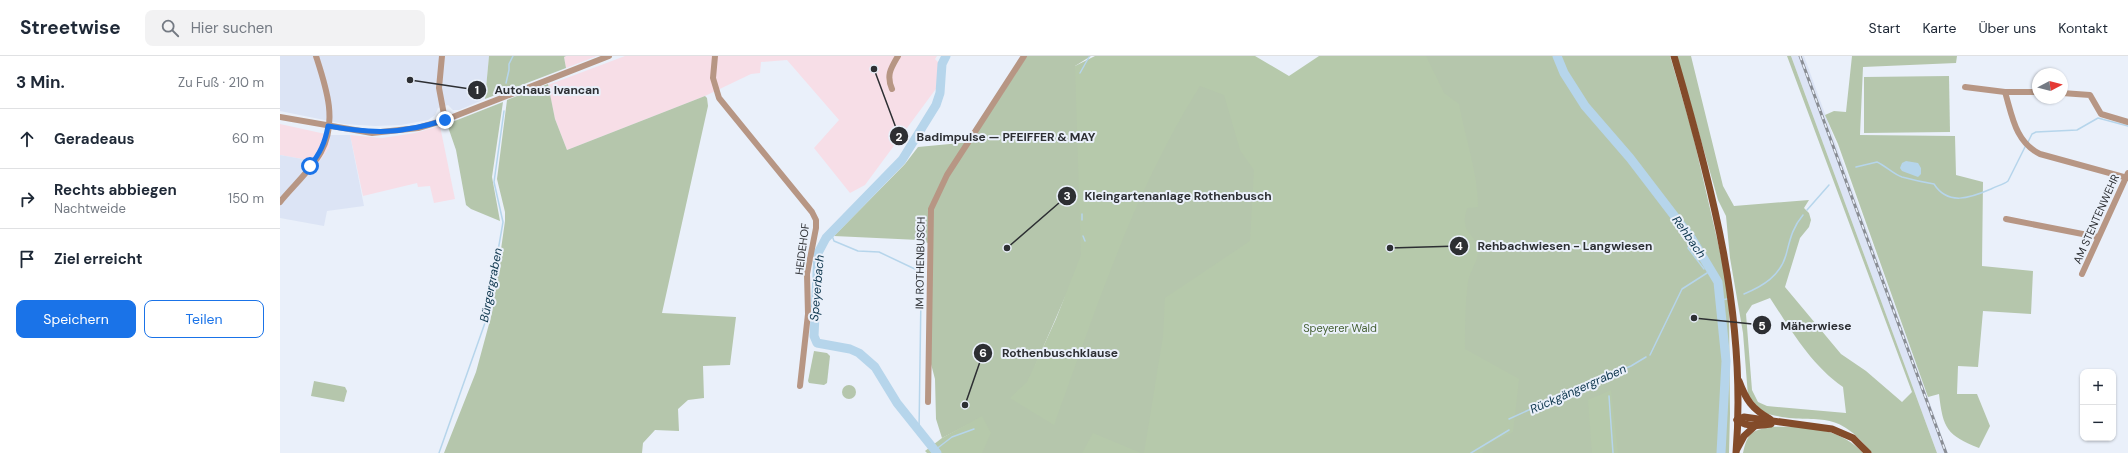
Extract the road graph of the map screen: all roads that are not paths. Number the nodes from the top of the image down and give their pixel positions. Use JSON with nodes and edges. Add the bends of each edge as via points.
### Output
{"nodes":[{"id":1,"x":316,"y":56,"type":"edge"},
{"id":2,"x":442,"y":56,"type":"edge"},
{"id":3,"x":609,"y":56,"type":"edge"},
{"id":4,"x":715,"y":56,"type":"edge"},
{"id":5,"x":898,"y":56,"type":"edge"},
{"id":6,"x":1024,"y":56,"type":"edge"},
{"id":7,"x":1674,"y":56,"type":"edge"},
{"id":8,"x":1965,"y":87,"type":"dead end"},
{"id":9,"x":892,"y":89,"type":"dead end"},
{"id":10,"x":2006,"y":92,"type":"junction"},
{"id":11,"x":2032,"y":92,"type":"edge"},
{"id":12,"x":2068,"y":93,"type":"edge"},
{"id":13,"x":280,"y":117,"type":"edge"},
{"id":14,"x":445,"y":120,"type":"junction"},
{"id":15,"x":2128,"y":122,"type":"edge"},
{"id":16,"x":328,"y":126,"type":"junction"},
{"id":17,"x":2127,"y":176,"type":"edge"},
{"id":18,"x":280,"y":202,"type":"edge"},
{"id":19,"x":2006,"y":219,"type":"dead end"},
{"id":20,"x":2098,"y":237,"type":"junction"},
{"id":21,"x":2082,"y":274,"type":"dead end"},
{"id":22,"x":1737,"y":377,"type":"junction"},
{"id":23,"x":800,"y":386,"type":"dead end"},
{"id":24,"x":928,"y":402,"type":"dead end"},
{"id":25,"x":1737,"y":420,"type":"junction"},
{"id":26,"x":1778,"y":422,"type":"junction"},
{"id":27,"x":1755,"y":426,"type":"junction"},
{"id":28,"x":1736,"y":451,"type":"edge"},
{"id":29,"x":1868,"y":453,"type":"edge"}],
"edges":[{"from":1,"to":16,"type":"street","via":[[329,96]]},
{"from":2,"to":14,"type":"street","via":[[439,88]]},
{"from":3,"to":14,"type":"street"},
{"from":4,"to":23,"type":"street","name":"HEIDEHOF","via":[[713,78],[719,98],[816,220],[807,274],[808,314]]},
{"from":5,"to":9,"type":"street","via":[[889,72],[888,81]]},
{"from":6,"to":24,"type":"street","name":"IM ROTHENBUSCH","via":[[947,175],[931,209]]},
{"from":7,"to":22,"type":"main road","via":[[1709,180],[1723,243],[1734,322]]},
{"from":8,"to":10,"type":"street"},
{"from":10,"to":11,"type":"street"},
{"from":10,"to":17,"type":"street","via":[[2018,133],[2026,146],[2040,154]]},
{"from":12,"to":15,"type":"street","via":[[2090,95],[2101,114]]},
{"from":13,"to":16,"type":"street"},
{"from":14,"to":16,"type":"street","via":[[418,128],[377,133]]},
{"from":16,"to":18,"type":"street","via":[[326,141],[320,153]]},
{"from":17,"to":20,"type":"street","name":"AM STENTENWEHR"},
{"from":19,"to":20,"type":"street"},
{"from":20,"to":21,"type":"street","name":"AM STENTENWEHR"},
{"from":22,"to":25,"type":"main road"},
{"from":22,"to":26,"type":"main road","via":[[1755,411]]},
{"from":25,"to":26,"type":"main road","via":[[1744,417]]},
{"from":25,"to":27,"type":"main road"},
{"from":25,"to":28,"type":"main road"},
{"from":26,"to":27,"type":"main road"},
{"from":26,"to":29,"type":"main road","via":[[1832,428],[1853,438]]},
{"from":27,"to":28,"type":"main road","via":[[1744,436]]}]}
